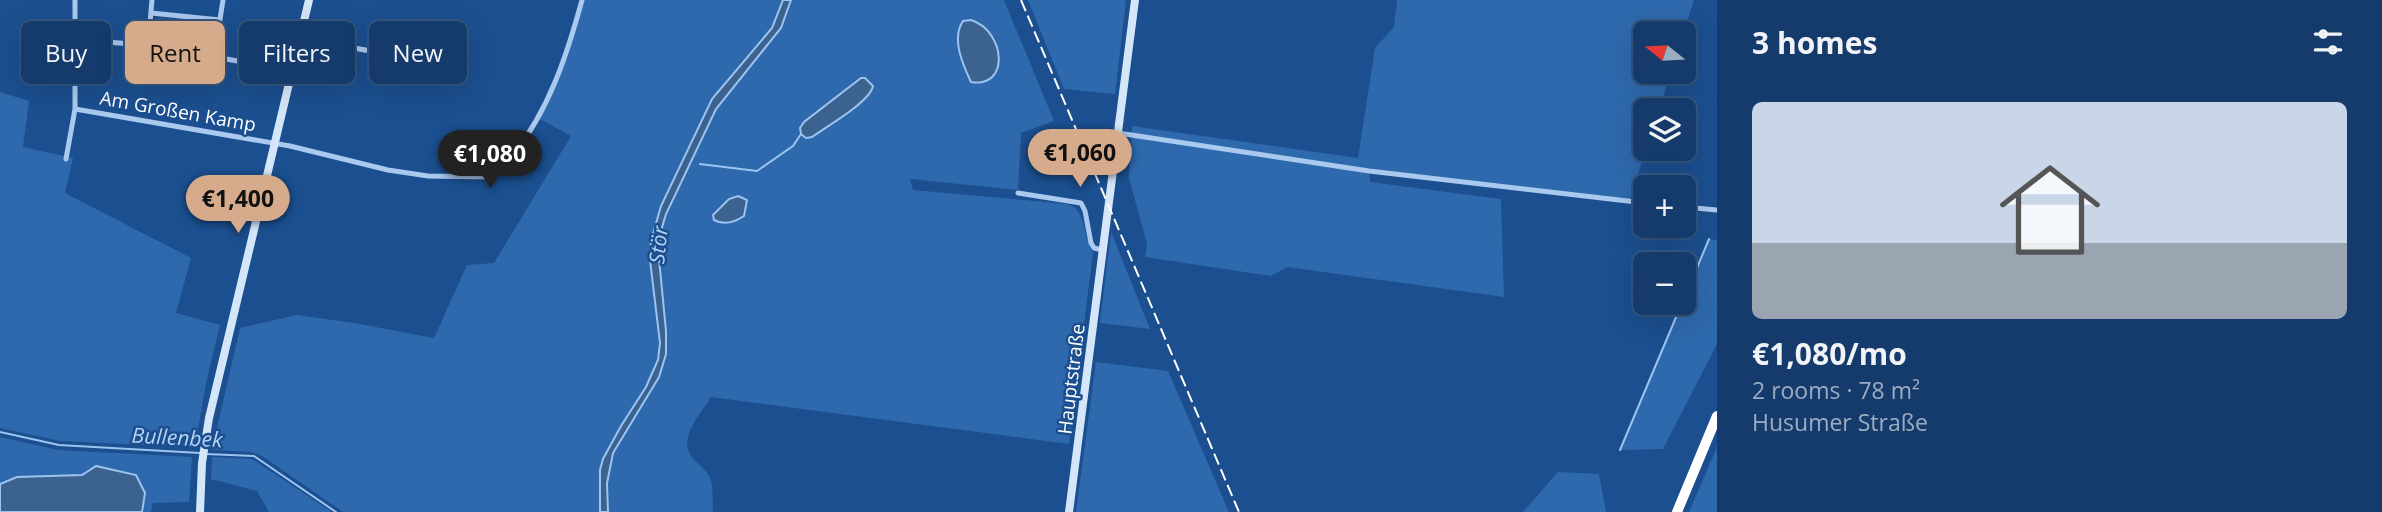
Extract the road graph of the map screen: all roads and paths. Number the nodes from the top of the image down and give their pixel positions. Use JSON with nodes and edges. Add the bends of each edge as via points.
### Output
{"nodes":[{"id":1,"x":75,"y":0,"type":"edge"},
{"id":2,"x":152,"y":0,"type":"edge"},
{"id":3,"x":223,"y":0,"type":"edge"},
{"id":4,"x":309,"y":0,"type":"edge"},
{"id":5,"x":582,"y":0,"type":"edge"},
{"id":6,"x":1135,"y":0,"type":"edge"},
{"id":7,"x":151,"y":13,"type":"junction"},
{"id":8,"x":220,"y":20,"type":"joint"},
{"id":9,"x":76,"y":21,"type":"edge"},
{"id":10,"x":150,"y":21,"type":"edge"},
{"id":11,"x":305,"y":21,"type":"edge"},
{"id":12,"x":75,"y":84,"type":"edge"},
{"id":13,"x":290,"y":84,"type":"edge"},
{"id":14,"x":75,"y":109,"type":"junction"},
{"id":15,"x":1118,"y":132,"type":"junction"},
{"id":16,"x":275,"y":144,"type":"junction"},
{"id":17,"x":66,"y":159,"type":"dead end"},
{"id":18,"x":1018,"y":193,"type":"dead end"},
{"id":19,"x":1633,"y":203,"type":"edge"},
{"id":20,"x":1696,"y":209,"type":"edge"},
{"id":21,"x":1717,"y":211,"type":"edge"},
{"id":22,"x":1103,"y":250,"type":"junction"},
{"id":23,"x":1717,"y":416,"type":"edge"},
{"id":24,"x":200,"y":512,"type":"edge"},
{"id":25,"x":1069,"y":512,"type":"edge"},
{"id":26,"x":1677,"y":512,"type":"edge"}],
"edges":[{"from":1,"to":9,"type":"street","name":"Am Großen Kamp"},
{"from":2,"to":7,"type":"street"},
{"from":3,"to":8,"type":"street"},
{"from":4,"to":11,"type":"street"},
{"from":5,"to":16,"type":"street","name":"Am Großen Kamp","via":[[544,107],[498,173],[489,177],[428,176]]},
{"from":6,"to":15,"type":"street","name":"Hauptstraße"},
{"from":7,"to":8,"type":"street"},
{"from":7,"to":10,"type":"street"},
{"from":12,"to":14,"type":"street","name":"Am Großen Kamp"},
{"from":13,"to":16,"type":"street"},
{"from":14,"to":16,"type":"street","name":"Am Großen Kamp"},
{"from":14,"to":17,"type":"street","name":"Am Großen Kamp"},
{"from":15,"to":19,"type":"street","via":[[1369,172]]},
{"from":15,"to":22,"type":"street","name":"Hauptstraße"},
{"from":16,"to":24,"type":"street","via":[[204,443]]},
{"from":18,"to":22,"type":"street","via":[[1081,203],[1091,243]]},
{"from":20,"to":21,"type":"street"},
{"from":22,"to":25,"type":"street","name":"Hauptstraße"},
{"from":23,"to":26,"type":"highway"}]}
